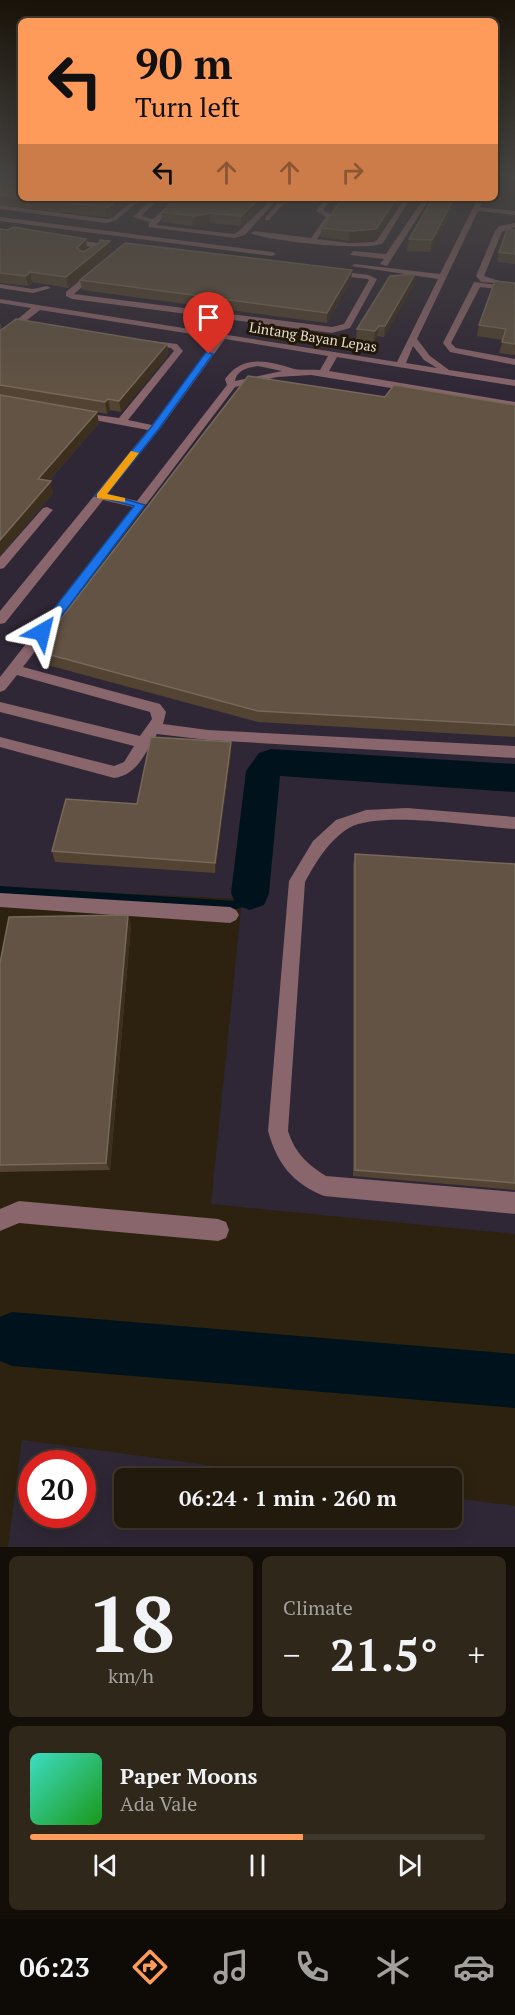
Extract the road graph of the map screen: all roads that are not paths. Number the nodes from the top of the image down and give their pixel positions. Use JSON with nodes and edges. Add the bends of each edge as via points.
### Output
{"nodes":[{"id":1,"x":96,"y":248,"type":"edge"},
{"id":2,"x":124,"y":248,"type":"edge"},
{"id":3,"x":135,"y":248,"type":"edge"},
{"id":4,"x":229,"y":248,"type":"edge"},
{"id":5,"x":332,"y":248,"type":"edge"},
{"id":6,"x":395,"y":248,"type":"edge"},
{"id":7,"x":456,"y":248,"type":"edge"},
{"id":8,"x":492,"y":248,"type":"edge"},
{"id":9,"x":243,"y":250,"type":"junction"},
{"id":10,"x":281,"y":255,"type":"dead end"},
{"id":11,"x":389,"y":257,"type":"junction"},
{"id":12,"x":85,"y":258,"type":"edge"},
{"id":13,"x":239,"y":260,"type":"junction"},
{"id":14,"x":348,"y":264,"type":"dead end"},
{"id":15,"x":381,"y":269,"type":"junction"},
{"id":16,"x":442,"y":277,"type":"junction"},
{"id":17,"x":515,"y":284,"type":"edge"},
{"id":18,"x":0,"y":285,"type":"edge"},
{"id":19,"x":47,"y":288,"type":"edge"},
{"id":20,"x":515,"y":289,"type":"edge"},
{"id":21,"x":0,"y":301,"type":"edge"},
{"id":22,"x":38,"y":307,"type":"junction"},
{"id":23,"x":223,"y":336,"type":"junction"},
{"id":24,"x":0,"y":338,"type":"edge"},
{"id":25,"x":412,"y":340,"type":"junction"},
{"id":26,"x":141,"y":341,"type":"edge"},
{"id":27,"x":334,"y":354,"type":"junction"},
{"id":28,"x":497,"y":359,"type":"junction"},
{"id":29,"x":515,"y":362,"type":"edge"},
{"id":30,"x":400,"y":365,"type":"junction"},
{"id":31,"x":291,"y":372,"type":"junction"},
{"id":32,"x":323,"y":373,"type":"junction"},
{"id":33,"x":456,"y":374,"type":"junction"},
{"id":34,"x":491,"y":380,"type":"junction"},
{"id":35,"x":515,"y":383,"type":"edge"},
{"id":36,"x":232,"y":385,"type":"junction"},
{"id":37,"x":515,"y":405,"type":"edge"},
{"id":38,"x":66,"y":412,"type":"edge"},
{"id":39,"x":121,"y":422,"type":"junction"},
{"id":40,"x":155,"y":428,"type":"junction"},
{"id":41,"x":100,"y":496,"type":"junction"},
{"id":42,"x":140,"y":505,"type":"junction"},
{"id":43,"x":47,"y":510,"type":"dead end"},
{"id":44,"x":0,"y":565,"type":"edge"},
{"id":45,"x":0,"y":620,"type":"edge"},
{"id":46,"x":14,"y":669,"type":"junction"},
{"id":47,"x":0,"y":687,"type":"edge"},
{"id":48,"x":0,"y":707,"type":"edge"},
{"id":49,"x":154,"y":728,"type":"junction"},
{"id":50,"x":0,"y":742,"type":"edge"},
{"id":51,"x":145,"y":743,"type":"junction"},
{"id":52,"x":515,"y":752,"type":"edge"},
{"id":53,"x":515,"y":823,"type":"edge"},
{"id":54,"x":0,"y":900,"type":"edge"},
{"id":55,"x":230,"y":915,"type":"dead end"},
{"id":56,"x":515,"y":1203,"type":"edge"},
{"id":57,"x":0,"y":1220,"type":"edge"},
{"id":58,"x":218,"y":1230,"type":"dead end"}],
"edges":[{"from":1,"to":12,"type":"street"},
{"from":2,"to":13,"type":"street","via":[[69,294],[332,330],[347,326],[373,279]]},
{"from":3,"to":13,"type":"street"},
{"from":4,"to":9,"type":"street"},
{"from":5,"to":11,"type":"street"},
{"from":6,"to":11,"type":"street"},
{"from":7,"to":16,"type":"street"},
{"from":8,"to":17,"type":"street","via":[[480,276]]},
{"from":9,"to":10,"type":"street"},
{"from":9,"to":13,"type":"street"},
{"from":11,"to":15,"type":"street"},
{"from":14,"to":15,"type":"street"},
{"from":15,"to":16,"type":"street"},
{"from":16,"to":25,"type":"street"},
{"from":18,"to":19,"type":"street","via":[[33,291]]},
{"from":20,"to":28,"type":"street","via":[[477,284],[447,343],[453,350]]},
{"from":21,"to":22,"type":"street","name":"Lintang Bayan Lepas"},
{"from":22,"to":23,"type":"street","name":"Lintang Bayan Lepas"},
{"from":22,"to":24,"type":"street"},
{"from":23,"to":27,"type":"street","name":"Lintang Bayan Lepas"},
{"from":23,"to":40,"type":"street"},
{"from":25,"to":30,"type":"street"},
{"from":25,"to":33,"type":"street","via":[[427,358]]},
{"from":26,"to":39,"type":"street","via":[[174,346],[179,351]]},
{"from":27,"to":30,"type":"street","name":"Lintang Bayan Lepas"},
{"from":27,"to":32,"type":"street"},
{"from":28,"to":29,"type":"street"},
{"from":28,"to":34,"type":"street"},
{"from":30,"to":33,"type":"street","name":"Lintang Bayan Lepas"},
{"from":31,"to":32,"type":"street"},
{"from":31,"to":36,"type":"street"},
{"from":31,"to":36,"type":"street","via":[[273,365],[250,365],[233,373]]},
{"from":32,"to":37,"type":"street"},
{"from":33,"to":34,"type":"street","name":"Lintang Bayan Lepas"},
{"from":34,"to":35,"type":"street","name":"Lintang Bayan Lepas"},
{"from":36,"to":42,"type":"street"},
{"from":38,"to":39,"type":"street"},
{"from":39,"to":40,"type":"street"},
{"from":40,"to":41,"type":"street"},
{"from":41,"to":42,"type":"street"},
{"from":41,"to":45,"type":"street"},
{"from":42,"to":46,"type":"street"},
{"from":43,"to":44,"type":"street"},
{"from":46,"to":47,"type":"street"},
{"from":46,"to":49,"type":"street","via":[[155,708],[159,719]]},
{"from":48,"to":51,"type":"street"},
{"from":49,"to":51,"type":"street"},
{"from":49,"to":52,"type":"street","via":[[208,735]]},
{"from":50,"to":51,"type":"street","via":[[114,772],[129,766]]},
{"from":53,"to":56,"type":"street","via":[[378,814],[350,820],[313,851],[297,881],[278,1131],[284,1154],[301,1173],[324,1186]]},
{"from":54,"to":55,"type":"street"},
{"from":57,"to":58,"type":"street","via":[[19,1212]]}]}
